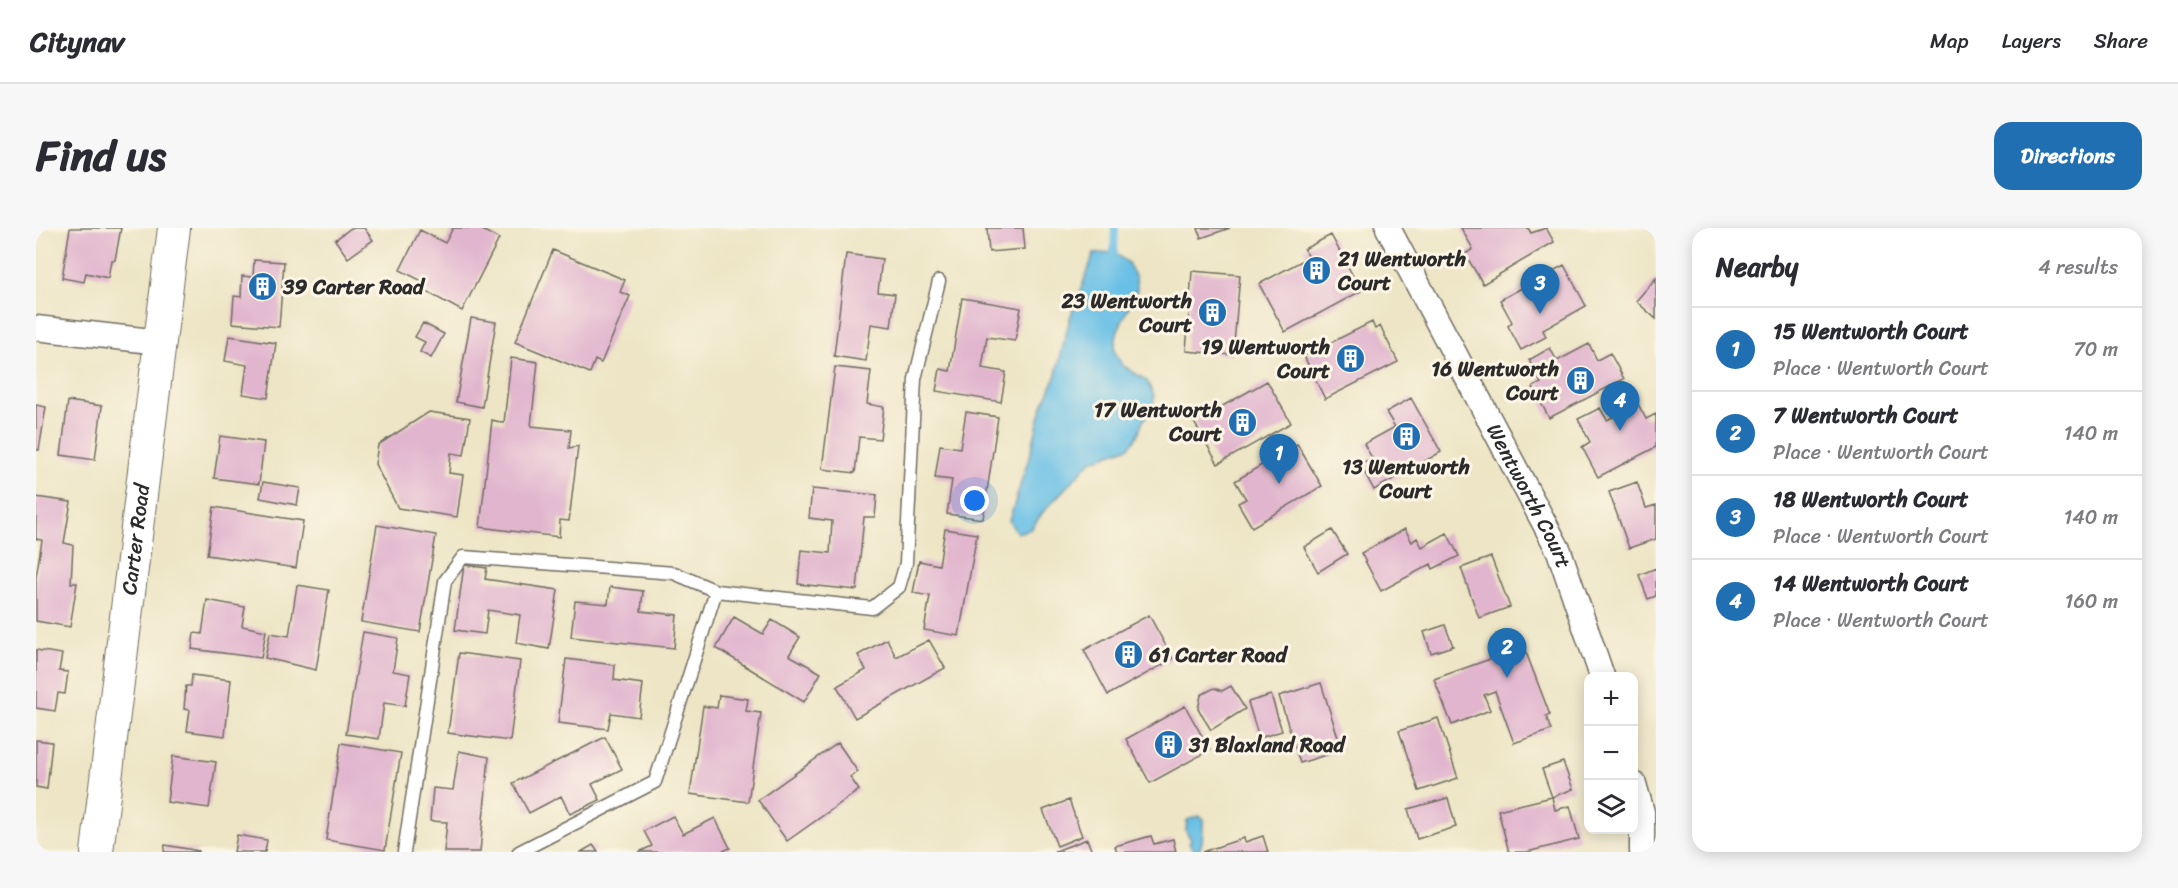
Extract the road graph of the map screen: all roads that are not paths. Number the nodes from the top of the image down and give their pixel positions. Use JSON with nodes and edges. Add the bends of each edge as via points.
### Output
{"nodes":[{"id":1,"x":174,"y":228,"type":"edge"},
{"id":2,"x":1388,"y":228,"type":"edge"},
{"id":3,"x":939,"y":281,"type":"dead end"},
{"id":4,"x":36,"y":328,"type":"edge"},
{"id":5,"x":160,"y":342,"type":"junction"},
{"id":6,"x":716,"y":591,"type":"junction"},
{"id":7,"x":1601,"y":672,"type":"edge"},
{"id":8,"x":1638,"y":798,"type":"edge"},
{"id":9,"x":97,"y":852,"type":"edge"},
{"id":10,"x":404,"y":852,"type":"edge"},
{"id":11,"x":519,"y":852,"type":"edge"},
{"id":12,"x":1642,"y":852,"type":"edge"}],
"edges":[{"from":1,"to":5,"type":"street","name":"Carter Road"},
{"from":2,"to":7,"type":"street","name":"Wentworth Court","via":[[1559,551]]},
{"from":3,"to":6,"type":"lane","via":[[915,379],[906,562],[899,587],[872,608]]},
{"from":4,"to":5,"type":"street"},
{"from":5,"to":9,"type":"street","name":"Carter Road"},
{"from":6,"to":10,"type":"lane","via":[[674,573],[463,557],[445,580]]},
{"from":6,"to":11,"type":"lane","via":[[655,782]]},
{"from":8,"to":12,"type":"street"}]}
